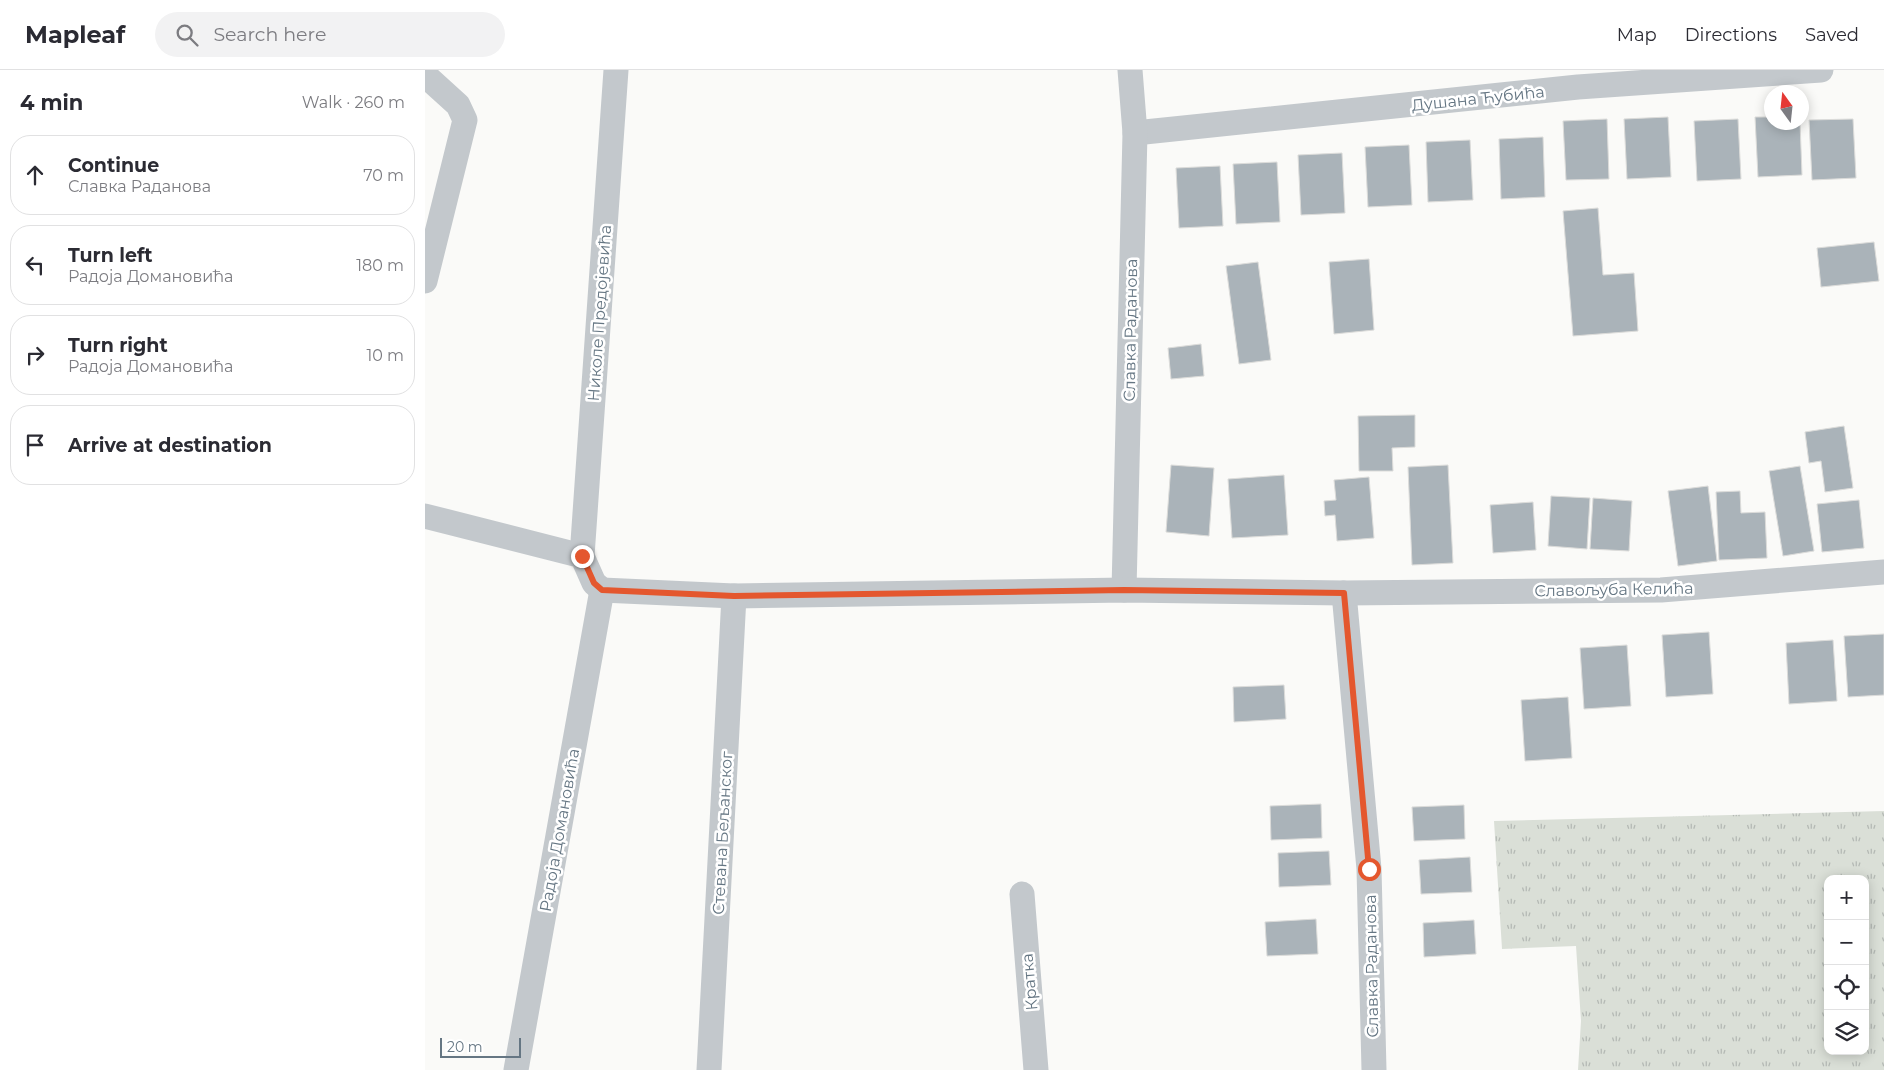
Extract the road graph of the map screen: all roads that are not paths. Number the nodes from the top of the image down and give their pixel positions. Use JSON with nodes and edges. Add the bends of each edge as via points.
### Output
{"nodes":[{"id":1,"x":616,"y":70,"type":"edge"},
{"id":2,"x":1130,"y":70,"type":"edge"},
{"id":3,"x":1821,"y":70,"type":"edge"},
{"id":4,"x":425,"y":75,"type":"edge"},
{"id":5,"x":1135,"y":133,"type":"junction"},
{"id":6,"x":425,"y":281,"type":"edge"},
{"id":7,"x":425,"y":516,"type":"edge"},
{"id":8,"x":582,"y":556,"type":"junction"},
{"id":9,"x":1884,"y":572,"type":"edge"},
{"id":10,"x":602,"y":590,"type":"junction"},
{"id":11,"x":1124,"y":590,"type":"junction"},
{"id":12,"x":1344,"y":593,"type":"junction"},
{"id":13,"x":734,"y":596,"type":"junction"},
{"id":14,"x":1022,"y":894,"type":"dead end"},
{"id":15,"x":516,"y":1070,"type":"edge"},
{"id":16,"x":709,"y":1070,"type":"edge"},
{"id":17,"x":1036,"y":1070,"type":"edge"},
{"id":18,"x":1373,"y":1070,"type":"edge"}],
"edges":[{"from":1,"to":8,"type":"street","name":"Николе Предојевића"},
{"from":2,"to":5,"type":"street","name":"Славка Раданова"},
{"from":3,"to":5,"type":"street","name":"Душана Ћубића","via":[[1578,87]]},
{"from":4,"to":6,"type":"street","via":[[459,105],[465,120]]},
{"from":5,"to":11,"type":"street","name":"Славка Раданова"},
{"from":7,"to":8,"type":"street"},
{"from":8,"to":10,"type":"street","via":[[594,583]]},
{"from":9,"to":12,"type":"street","name":"Славољуба Келића","via":[[1661,590]]},
{"from":10,"to":13,"type":"street"},
{"from":10,"to":15,"type":"street","name":"Радоја Домановића"},
{"from":11,"to":12,"type":"street"},
{"from":11,"to":13,"type":"street"},
{"from":12,"to":18,"type":"street","name":"Славка Раданова","via":[[1369,869]]},
{"from":13,"to":16,"type":"street","name":"Стевана Бељанског"},
{"from":14,"to":17,"type":"street","name":"Кратка"}]}
